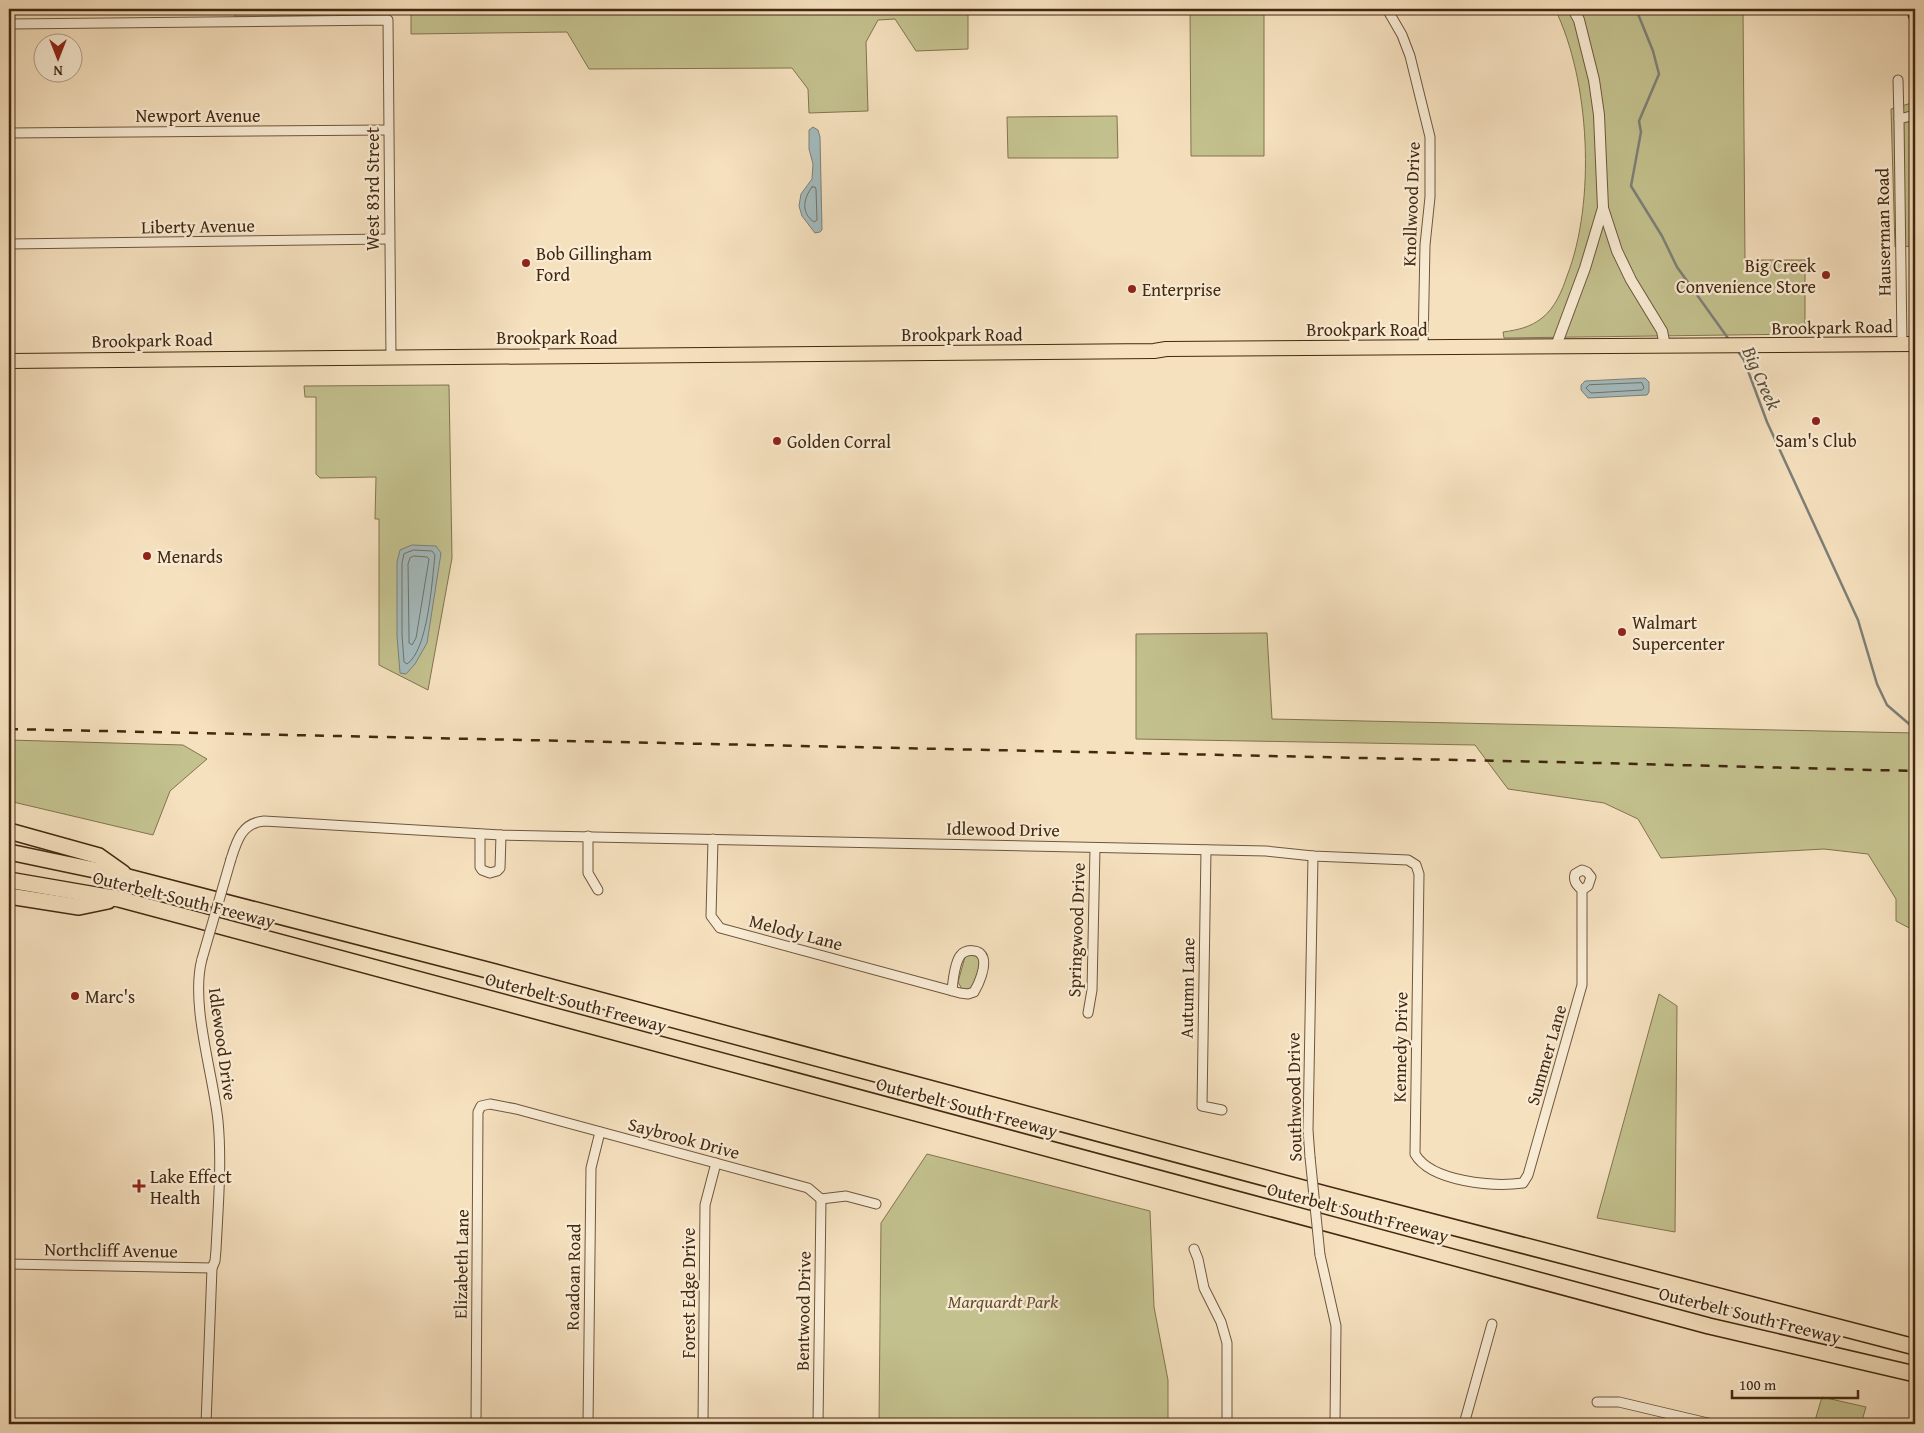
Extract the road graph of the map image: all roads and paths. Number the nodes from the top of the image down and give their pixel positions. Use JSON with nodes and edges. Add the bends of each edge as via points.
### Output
{"nodes":[{"id":1,"x":1387,"y":9,"type":"edge"},
{"id":2,"x":1573,"y":9,"type":"edge"},
{"id":3,"x":1914,"y":9,"type":"edge"},
{"id":4,"x":1915,"y":15,"type":"edge"},
{"id":5,"x":9,"y":24,"type":"edge"},
{"id":6,"x":1898,"y":80,"type":"dead end"},
{"id":7,"x":1915,"y":114,"type":"edge"},
{"id":8,"x":1899,"y":119,"type":"junction"},
{"id":9,"x":388,"y":130,"type":"junction"},
{"id":10,"x":9,"y":133,"type":"edge"},
{"id":11,"x":1603,"y":208,"type":"junction"},
{"id":12,"x":388,"y":239,"type":"junction"},
{"id":13,"x":9,"y":244,"type":"edge"},
{"id":14,"x":1909,"y":344,"type":"edge"},
{"id":15,"x":1556,"y":346,"type":"junction"},
{"id":16,"x":1665,"y":346,"type":"junction"},
{"id":17,"x":1423,"y":347,"type":"junction"},
{"id":18,"x":391,"y":357,"type":"junction"},
{"id":19,"x":9,"y":360,"type":"edge"},
{"id":20,"x":9,"y":831,"type":"edge"},
{"id":21,"x":480,"y":834,"type":"junction"},
{"id":22,"x":501,"y":835,"type":"junction"},
{"id":23,"x":588,"y":836,"type":"junction"},
{"id":24,"x":713,"y":839,"type":"junction"},
{"id":25,"x":1095,"y":848,"type":"junction"},
{"id":26,"x":1206,"y":850,"type":"junction"},
{"id":27,"x":9,"y":852,"type":"edge"},
{"id":28,"x":1313,"y":856,"type":"junction"},
{"id":29,"x":1416,"y":865,"type":"joint"},
{"id":30,"x":128,"y":877,"type":"junction"},
{"id":31,"x":9,"y":880,"type":"edge"},
{"id":32,"x":598,"y":890,"type":"dead end"},
{"id":33,"x":1582,"y":890,"type":"dead end"},
{"id":34,"x":9,"y":896,"type":"edge"},
{"id":35,"x":119,"y":899,"type":"junction"},
{"id":36,"x":952,"y":991,"type":"junction"},
{"id":37,"x":1088,"y":1013,"type":"dead end"},
{"id":38,"x":481,"y":1106,"type":"joint"},
{"id":39,"x":1222,"y":1110,"type":"dead end"},
{"id":40,"x":600,"y":1132,"type":"junction"},
{"id":41,"x":716,"y":1163,"type":"junction"},
{"id":42,"x":1481,"y":1184,"type":"joint"},
{"id":43,"x":821,"y":1198,"type":"junction"},
{"id":44,"x":876,"y":1204,"type":"dead end"},
{"id":45,"x":1194,"y":1249,"type":"dead end"},
{"id":46,"x":9,"y":1264,"type":"edge"},
{"id":47,"x":212,"y":1268,"type":"junction"},
{"id":48,"x":1492,"y":1324,"type":"dead end"},
{"id":49,"x":1915,"y":1335,"type":"edge"},
{"id":50,"x":1896,"y":1342,"type":"junction"},
{"id":51,"x":1915,"y":1346,"type":"edge"},
{"id":52,"x":1912,"y":1375,"type":"edge"},
{"id":53,"x":1597,"y":1402,"type":"dead end"},
{"id":54,"x":206,"y":1424,"type":"edge"},
{"id":55,"x":476,"y":1424,"type":"edge"},
{"id":56,"x":588,"y":1424,"type":"edge"},
{"id":57,"x":703,"y":1424,"type":"edge"},
{"id":58,"x":818,"y":1424,"type":"edge"},
{"id":59,"x":1227,"y":1424,"type":"edge"},
{"id":60,"x":1335,"y":1424,"type":"edge"},
{"id":61,"x":1464,"y":1424,"type":"edge"},
{"id":62,"x":1712,"y":1424,"type":"edge"}],
"edges":[{"from":1,"to":17,"type":"street","name":"Knollwood Drive","via":[[1410,56],[1430,137]]},
{"from":2,"to":11,"type":"street","via":[[1579,20],[1594,80],[1600,124]]},
{"from":3,"to":4,"type":"main road"},
{"from":5,"to":9,"type":"street","name":"West 83rd Street","via":[[388,20]]},
{"from":6,"to":8,"type":"street","name":"Hauserman Road"},
{"from":7,"to":8,"type":"street"},
{"from":8,"to":14,"type":"street","name":"Hauserman Road"},
{"from":9,"to":10,"type":"street","name":"Newport Avenue"},
{"from":9,"to":12,"type":"street","name":"West 83rd Street"},
{"from":11,"to":15,"type":"street"},
{"from":11,"to":16,"type":"street","via":[[1617,251],[1662,331]]},
{"from":12,"to":13,"type":"street","name":"Liberty Avenue"},
{"from":12,"to":18,"type":"street","name":"West 83rd Street"},
{"from":14,"to":16,"type":"main road","name":"Brookpark Road"},
{"from":15,"to":16,"type":"main road","name":"Brookpark Road"},
{"from":15,"to":17,"type":"main road","name":"Brookpark Road"},
{"from":17,"to":18,"type":"main road","name":"Brookpark Road"},
{"from":18,"to":19,"type":"main road","name":"Brookpark Road"},
{"from":20,"to":30,"type":"highway","via":[[99,856]]},
{"from":21,"to":22,"type":"street","name":"Idlewood Drive"},
{"from":21,"to":22,"type":"street","via":[[480,866],[490,873],[500,868]]},
{"from":21,"to":47,"type":"street","name":"Idlewood Drive","bridge":true,"via":[[257,822],[240,834],[198,974],[219,1136],[216,1250]]},
{"from":22,"to":23,"type":"street","name":"Idlewood Drive"},
{"from":23,"to":24,"type":"street","name":"Idlewood Drive"},
{"from":23,"to":32,"type":"street","via":[[588,872]]},
{"from":24,"to":25,"type":"street","name":"Idlewood Drive"},
{"from":24,"to":36,"type":"street","name":"Melody Lane","via":[[711,916],[720,928]]},
{"from":25,"to":26,"type":"street","name":"Idlewood Drive"},
{"from":25,"to":37,"type":"street","name":"Springwood Drive","via":[[1092,990]]},
{"from":26,"to":28,"type":"street","name":"Idlewood Drive"},
{"from":26,"to":39,"type":"street","name":"Autumn Lane","via":[[1202,1106]]},
{"from":27,"to":30,"type":"highway","name":"Outerbelt South Freeway"},
{"from":28,"to":29,"type":"street","name":"Idlewood Drive","via":[[1401,859]]},
{"from":28,"to":60,"type":"street","name":"Southwood Drive","bridge":true,"via":[[1308,1130],[1320,1256],[1336,1326]]},
{"from":29,"to":42,"type":"street","name":"Kennedy Drive","via":[[1419,874],[1415,1154],[1420,1163],[1434,1170]]},
{"from":30,"to":50,"type":"highway","name":"Outerbelt South Freeway"},
{"from":31,"to":35,"type":"highway","name":"Outerbelt South Freeway"},
{"from":33,"to":42,"type":"street","name":"Summer Lane","via":[[1582,985],[1528,1175],[1523,1183]]},
{"from":34,"to":35,"type":"highway","via":[[79,907]]},
{"from":35,"to":52,"type":"highway","name":"Outerbelt South Freeway","via":[[1709,1326]]},
{"from":36,"to":36,"type":"street","name":"Melody Lane","via":[[974,992],[983,965],[983,958],[974,950],[960,956]]},
{"from":38,"to":40,"type":"street","name":"Saybrook Drive","via":[[490,1104],[516,1109]]},
{"from":38,"to":55,"type":"street","name":"Elizabeth Lane","via":[[478,1112]]},
{"from":40,"to":41,"type":"street","name":"Saybrook Drive"},
{"from":40,"to":56,"type":"street","name":"Roadoan Road","via":[[591,1168]]},
{"from":41,"to":43,"type":"street","name":"Saybrook Drive","via":[[808,1188]]},
{"from":41,"to":57,"type":"street","name":"Forest Edge Drive","via":[[705,1205]]},
{"from":43,"to":44,"type":"street","via":[[846,1196]]},
{"from":43,"to":58,"type":"street","name":"Bentwood Drive"},
{"from":45,"to":59,"type":"street","via":[[1204,1288],[1221,1322],[1227,1343]]},
{"from":46,"to":47,"type":"street","name":"Northcliff Avenue"},
{"from":47,"to":54,"type":"street","name":"Idlewood Drive"},
{"from":48,"to":61,"type":"street"},
{"from":49,"to":50,"type":"highway"},
{"from":50,"to":51,"type":"highway","name":"Outerbelt South Freeway"},
{"from":53,"to":62,"type":"street","via":[[1619,1402]]}]}
